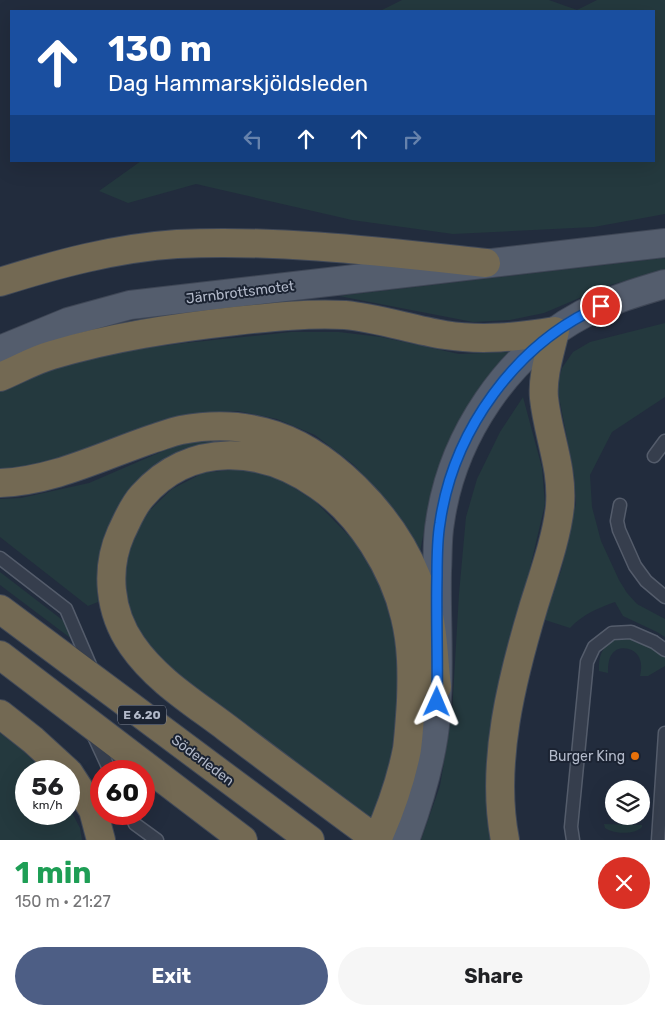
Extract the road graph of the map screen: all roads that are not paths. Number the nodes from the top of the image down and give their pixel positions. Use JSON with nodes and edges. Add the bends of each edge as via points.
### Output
{"nodes":[{"id":1,"x":665,"y":243,"type":"edge"},
{"id":2,"x":486,"y":263,"type":"junction"},
{"id":3,"x":0,"y":282,"type":"edge"},
{"id":4,"x":665,"y":284,"type":"edge"},
{"id":5,"x":555,"y":331,"type":"junction"},
{"id":6,"x":0,"y":350,"type":"edge"},
{"id":7,"x":0,"y":378,"type":"edge"},
{"id":8,"x":665,"y":441,"type":"edge"},
{"id":9,"x":654,"y":456,"type":"dead end"},
{"id":10,"x":0,"y":483,"type":"edge"},
{"id":11,"x":620,"y":505,"type":"dead end"},
{"id":12,"x":0,"y":558,"type":"edge"},
{"id":13,"x":665,"y":596,"type":"edge"},
{"id":14,"x":0,"y":609,"type":"edge"},
{"id":15,"x":665,"y":650,"type":"edge"},
{"id":16,"x":0,"y":655,"type":"edge"},
{"id":17,"x":97,"y":681,"type":"junction"},
{"id":18,"x":437,"y":687,"type":"junction"},
{"id":19,"x":0,"y":714,"type":"edge"},
{"id":20,"x":88,"y":723,"type":"junction"},
{"id":21,"x":665,"y":734,"type":"edge"},
{"id":22,"x":55,"y":760,"type":"edge"},
{"id":23,"x":105,"y":760,"type":"edge"},
{"id":24,"x":80,"y":790,"type":"edge"},
{"id":25,"x":405,"y":803,"type":"junction"},
{"id":26,"x":136,"y":825,"type":"edge"},
{"id":27,"x":101,"y":840,"type":"edge"},
{"id":28,"x":157,"y":840,"type":"edge"},
{"id":29,"x":243,"y":840,"type":"edge"},
{"id":30,"x":310,"y":840,"type":"edge"},
{"id":31,"x":377,"y":840,"type":"edge"},
{"id":32,"x":405,"y":840,"type":"edge"},
{"id":33,"x":505,"y":840,"type":"edge"},
{"id":34,"x":573,"y":840,"type":"edge"},
{"id":35,"x":658,"y":840,"type":"edge"}],
"edges":[{"from":1,"to":2,"type":"main road","name":"Järnbrottsmotet"},
{"from":2,"to":3,"type":"highway","via":[[356,249],[241,243],[176,244],[108,253]]},
{"from":2,"to":6,"type":"main road","name":"Järnbrottsmotet","via":[[130,305],[68,322]]},
{"from":4,"to":5,"type":"main road","via":[[601,306]]},
{"from":5,"to":7,"type":"highway","via":[[475,338],[348,316],[297,314],[181,327],[111,339],[50,355]]},
{"from":5,"to":18,"type":"main road","via":[[522,359],[489,400],[460,453],[447,490],[438,552]]},
{"from":5,"to":33,"type":"highway","via":[[544,381],[544,398],[559,464],[560,507],[513,680],[500,766]]},
{"from":8,"to":9,"type":"lane"},
{"from":10,"to":18,"type":"highway","via":[[66,471],[180,430],[236,427],[292,442],[352,484],[400,543],[416,575],[429,615]]},
{"from":11,"to":13,"type":"lane","via":[[619,530],[635,566],[646,581]]},
{"from":12,"to":17,"type":"lane","via":[[66,609]]},
{"from":14,"to":17,"type":"highway","name":"Söderleden","number":"E 6.20"},
{"from":15,"to":34,"type":"lane","via":[[631,632],[612,633],[594,647],[587,662],[571,827]]},
{"from":16,"to":20,"type":"highway","number":"E 6.20"},
{"from":17,"to":30,"type":"highway","name":"Söderleden","number":"E 6.20"},
{"from":18,"to":25,"type":"main road","via":[[431,748]]},
{"from":19,"to":22,"type":"highway"},
{"from":20,"to":23,"type":"lane"},
{"from":20,"to":29,"type":"highway","number":"E 6.20"},
{"from":21,"to":35,"type":"lane"},
{"from":24,"to":27,"type":"highway","via":[[93,810]]},
{"from":25,"to":31,"type":"highway"},
{"from":25,"to":31,"type":"highway","via":[[411,645],[405,614],[394,584],[360,526],[321,487],[295,470],[248,456],[202,458],[184,464],[162,478],[129,515],[116,545],[111,568],[111,592],[131,644],[167,684]]},
{"from":25,"to":32,"type":"main road"},
{"from":26,"to":28,"type":"lane"}]}
